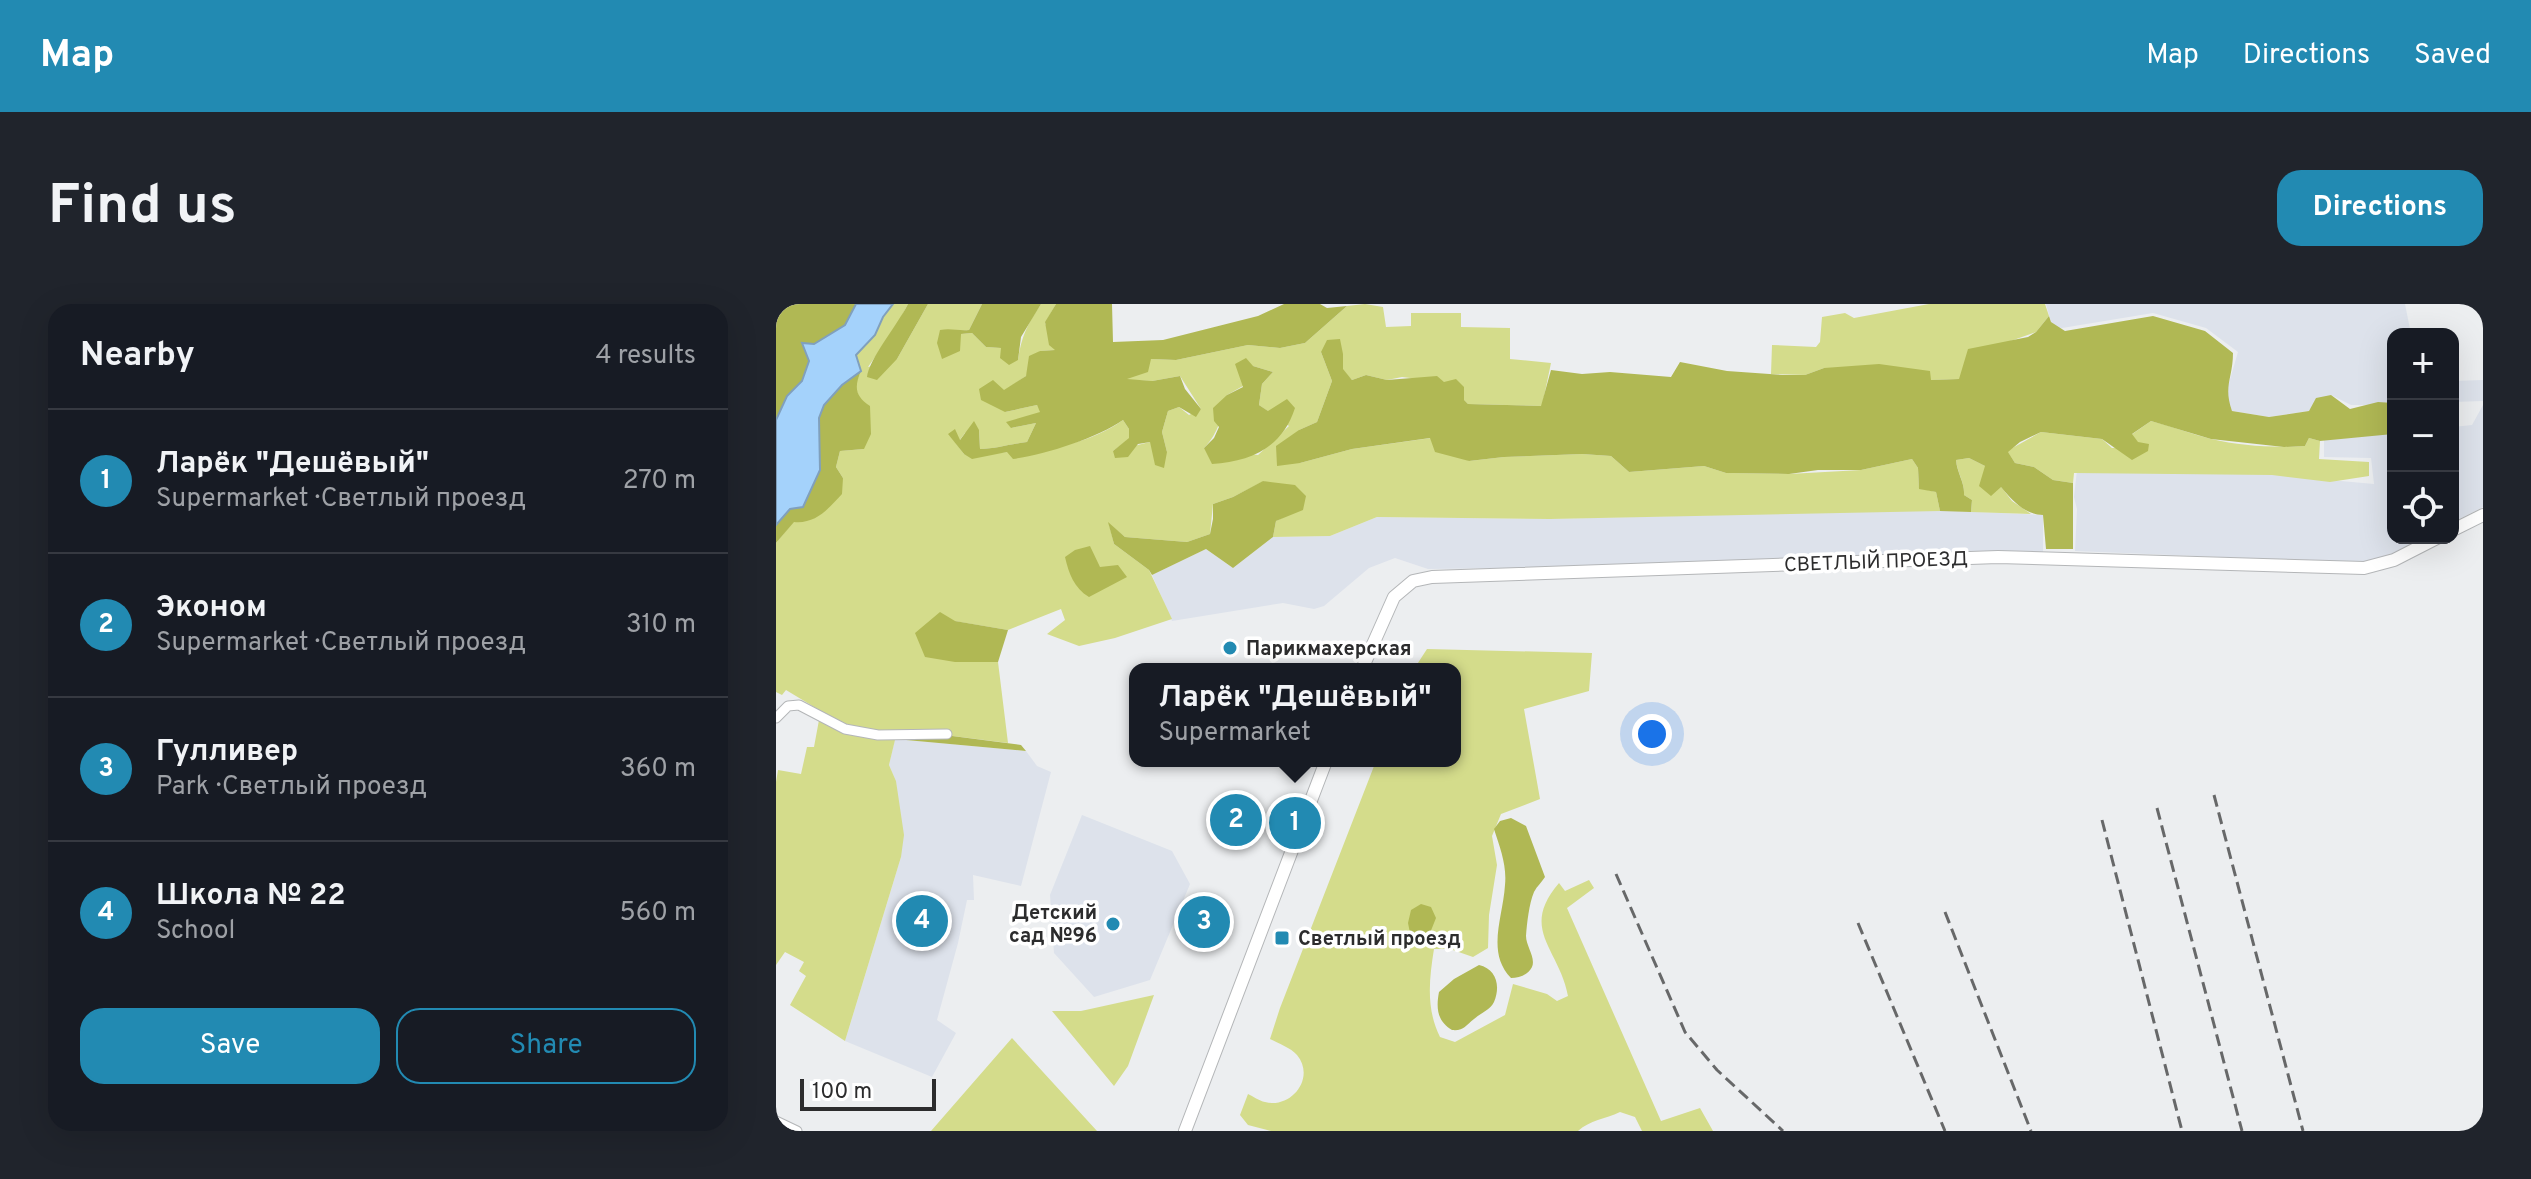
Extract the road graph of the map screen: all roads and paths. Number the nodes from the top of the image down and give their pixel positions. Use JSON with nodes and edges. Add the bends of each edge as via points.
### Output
{"nodes":[{"id":1,"x":2483,"y":515,"type":"edge"},
{"id":2,"x":2459,"y":527,"type":"edge"},
{"id":3,"x":2424,"y":544,"type":"edge"},
{"id":4,"x":1365,"y":663,"type":"edge"},
{"id":5,"x":776,"y":718,"type":"edge"},
{"id":6,"x":947,"y":734,"type":"dead end"},
{"id":7,"x":1324,"y":767,"type":"edge"},
{"id":8,"x":776,"y":1121,"type":"edge"},
{"id":9,"x":797,"y":1131,"type":"edge"},
{"id":10,"x":1185,"y":1131,"type":"edge"}],
"edges":[{"from":1,"to":2,"type":"street"},
{"from":3,"to":4,"type":"street","name":"СВЕТЛЫЙ ПРОЕЗД","via":[[2379,565],[2344,568],[1998,557],[1432,577],[1413,581],[1394,597]]},
{"from":5,"to":6,"type":"street","via":[[788,706],[799,705],[845,729],[878,735]]},
{"from":7,"to":10,"type":"street"},
{"from":8,"to":9,"type":"street"}]}
